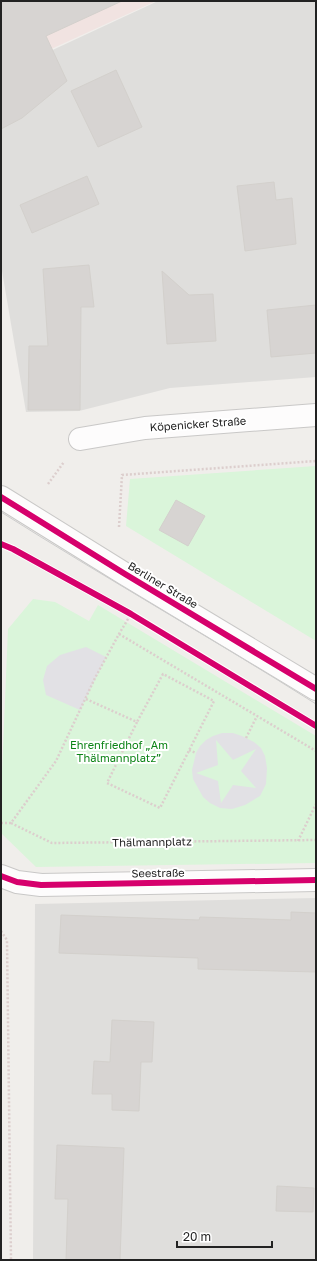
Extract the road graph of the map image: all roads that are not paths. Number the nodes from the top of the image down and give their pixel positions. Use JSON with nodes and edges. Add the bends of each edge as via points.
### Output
{"nodes":[{"id":1,"x":316,"y":415,"type":"edge"},
{"id":2,"x":80,"y":440,"type":"dead end"},
{"id":3,"x":1,"y":496,"type":"edge"},
{"id":4,"x":316,"y":689,"type":"edge"},
{"id":5,"x":1,"y":876,"type":"edge"},
{"id":6,"x":316,"y":880,"type":"edge"}],
"edges":[{"from":1,"to":2,"type":"street","name":"Köpenicker Straße","via":[[145,428]]},
{"from":3,"to":4,"type":"street","name":"Berliner Straße"},
{"from":5,"to":6,"type":"street","name":"Seestraße","via":[[18,882],[41,884]]}]}
